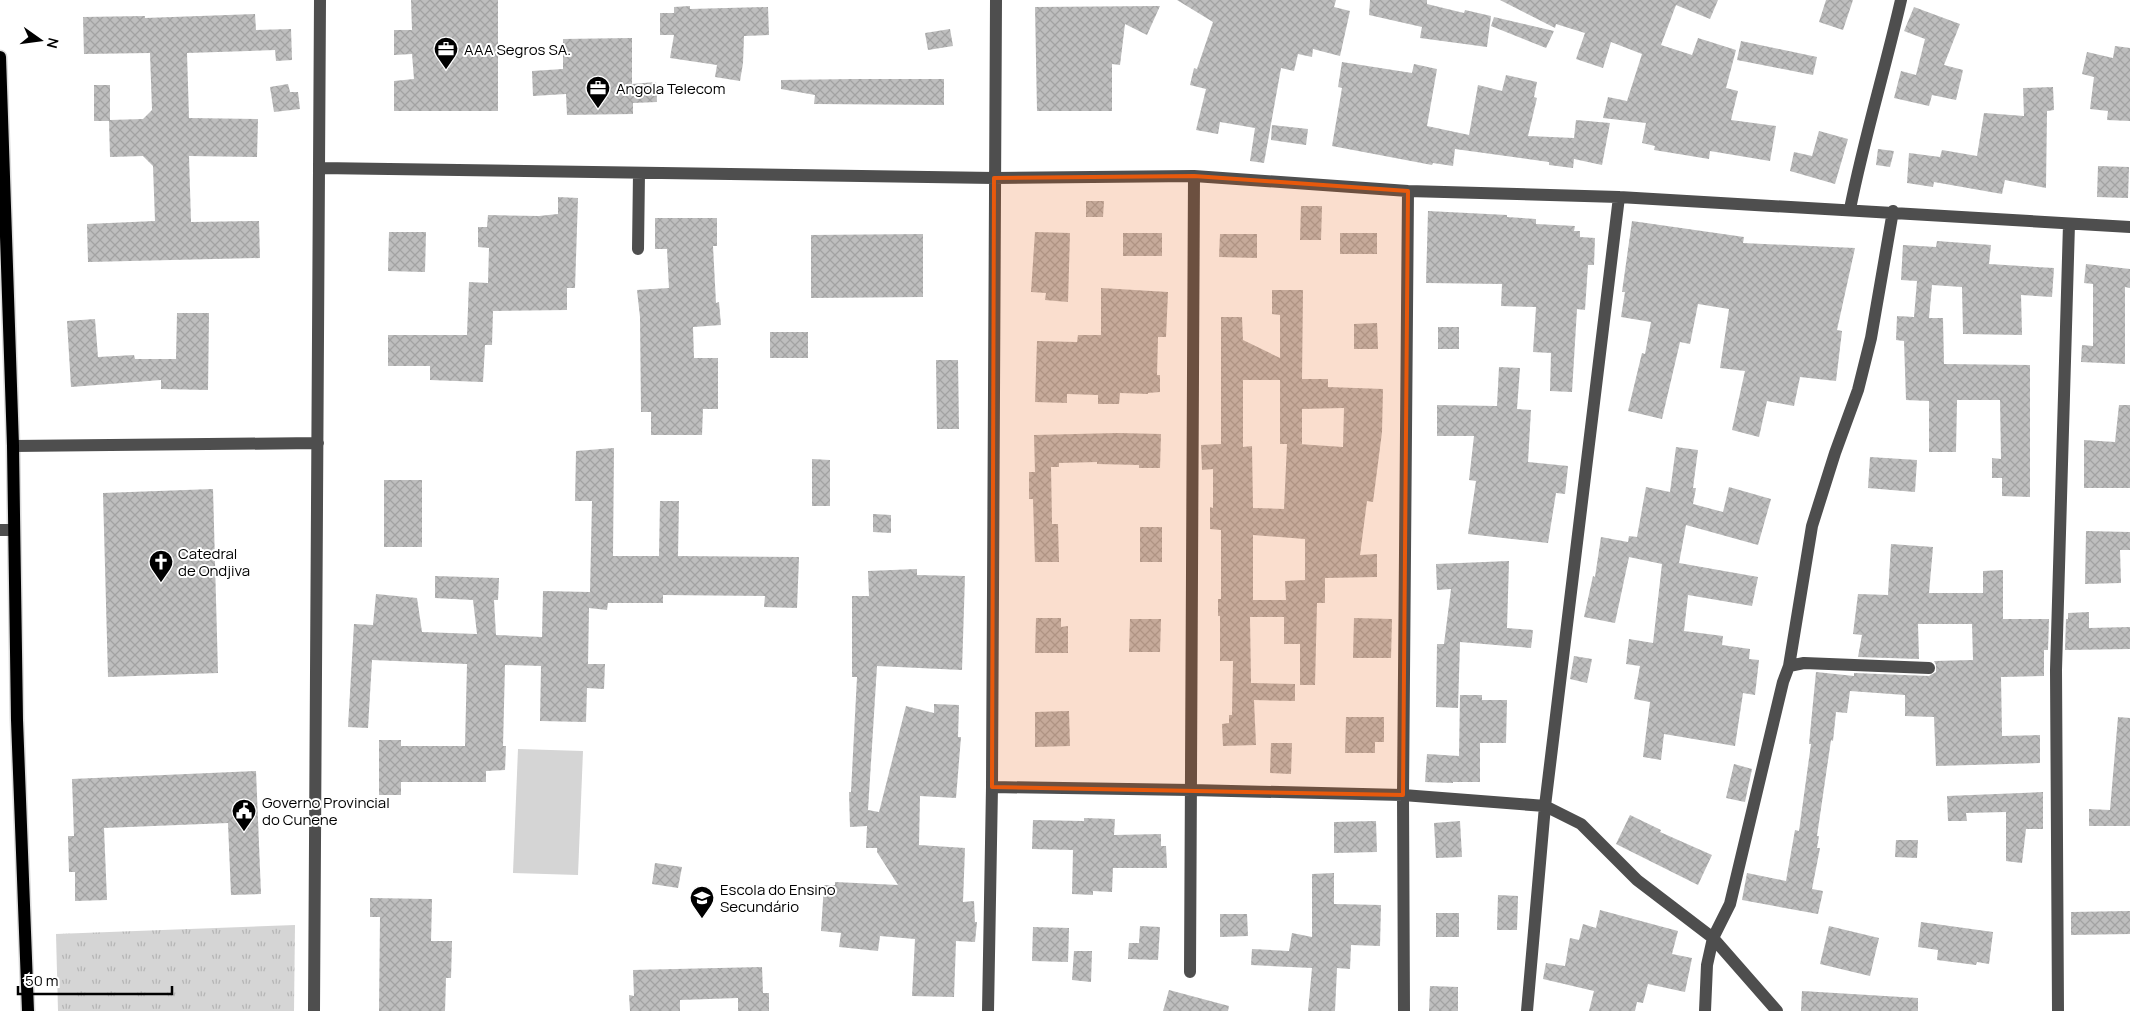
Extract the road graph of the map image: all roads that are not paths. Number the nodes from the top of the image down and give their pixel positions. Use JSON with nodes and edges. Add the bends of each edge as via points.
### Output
{"nodes":[{"id":1,"x":320,"y":0,"type":"edge"},
{"id":2,"x":996,"y":0,"type":"edge"},
{"id":3,"x":1901,"y":0,"type":"edge"},
{"id":4,"x":0,"y":57,"type":"edge"},
{"id":5,"x":320,"y":168,"type":"junction"},
{"id":6,"x":639,"y":173,"type":"junction"},
{"id":7,"x":1194,"y":176,"type":"junction"},
{"id":8,"x":994,"y":178,"type":"junction"},
{"id":9,"x":1408,"y":191,"type":"junction"},
{"id":10,"x":1619,"y":197,"type":"junction"},
{"id":11,"x":1850,"y":209,"type":"junction"},
{"id":12,"x":1892,"y":212,"type":"junction"},
{"id":13,"x":2069,"y":224,"type":"junction"},
{"id":14,"x":2130,"y":226,"type":"edge"},
{"id":15,"x":638,"y":249,"type":"dead end"},
{"id":16,"x":3,"y":252,"type":"edge"},
{"id":17,"x":318,"y":443,"type":"junction"},
{"id":18,"x":13,"y":446,"type":"junction"},
{"id":19,"x":0,"y":530,"type":"edge"},
{"id":20,"x":14,"y":530,"type":"junction"},
{"id":21,"x":1789,"y":666,"type":"junction"},
{"id":22,"x":1929,"y":668,"type":"dead end"},
{"id":23,"x":992,"y":787,"type":"junction"},
{"id":24,"x":1191,"y":790,"type":"junction"},
{"id":25,"x":1403,"y":795,"type":"junction"},
{"id":26,"x":1546,"y":806,"type":"junction"},
{"id":27,"x":1713,"y":938,"type":"junction"},
{"id":28,"x":1190,"y":972,"type":"dead end"},
{"id":29,"x":28,"y":1011,"type":"edge"},
{"id":30,"x":314,"y":1011,"type":"edge"},
{"id":31,"x":988,"y":1011,"type":"edge"},
{"id":32,"x":1404,"y":1011,"type":"edge"},
{"id":33,"x":1527,"y":1011,"type":"edge"},
{"id":34,"x":1705,"y":1011,"type":"edge"},
{"id":35,"x":1777,"y":1011,"type":"edge"},
{"id":36,"x":2058,"y":1011,"type":"edge"}],
"edges":[{"from":1,"to":5,"type":"street"},
{"from":2,"to":8,"type":"street"},
{"from":3,"to":11,"type":"street","via":[[1860,157]]},
{"from":4,"to":16,"type":"main road"},
{"from":5,"to":6,"type":"street"},
{"from":5,"to":17,"type":"street"},
{"from":6,"to":8,"type":"street"},
{"from":6,"to":15,"type":"street"},
{"from":7,"to":8,"type":"street"},
{"from":7,"to":9,"type":"street"},
{"from":7,"to":24,"type":"street"},
{"from":8,"to":23,"type":"street"},
{"from":9,"to":10,"type":"street"},
{"from":9,"to":25,"type":"street"},
{"from":10,"to":11,"type":"street"},
{"from":10,"to":26,"type":"street"},
{"from":11,"to":12,"type":"street"},
{"from":12,"to":13,"type":"street"},
{"from":12,"to":21,"type":"street","via":[[1871,338],[1812,526]]},
{"from":13,"to":14,"type":"street"},
{"from":13,"to":36,"type":"street","via":[[2056,670]]},
{"from":16,"to":18,"type":"main road"},
{"from":17,"to":18,"type":"street"},
{"from":17,"to":30,"type":"street"},
{"from":18,"to":20,"type":"main road"},
{"from":19,"to":20,"type":"street"},
{"from":20,"to":29,"type":"main road"},
{"from":21,"to":22,"type":"street","via":[[1804,663]]},
{"from":21,"to":27,"type":"street","via":[[1730,904]]},
{"from":23,"to":24,"type":"street"},
{"from":23,"to":31,"type":"street"},
{"from":24,"to":25,"type":"street"},
{"from":24,"to":28,"type":"street"},
{"from":25,"to":26,"type":"street"},
{"from":25,"to":32,"type":"street"},
{"from":26,"to":27,"type":"street","via":[[1581,824],[1636,880]]},
{"from":26,"to":33,"type":"street"},
{"from":27,"to":34,"type":"street","via":[[1707,965]]},
{"from":27,"to":35,"type":"street"}]}
